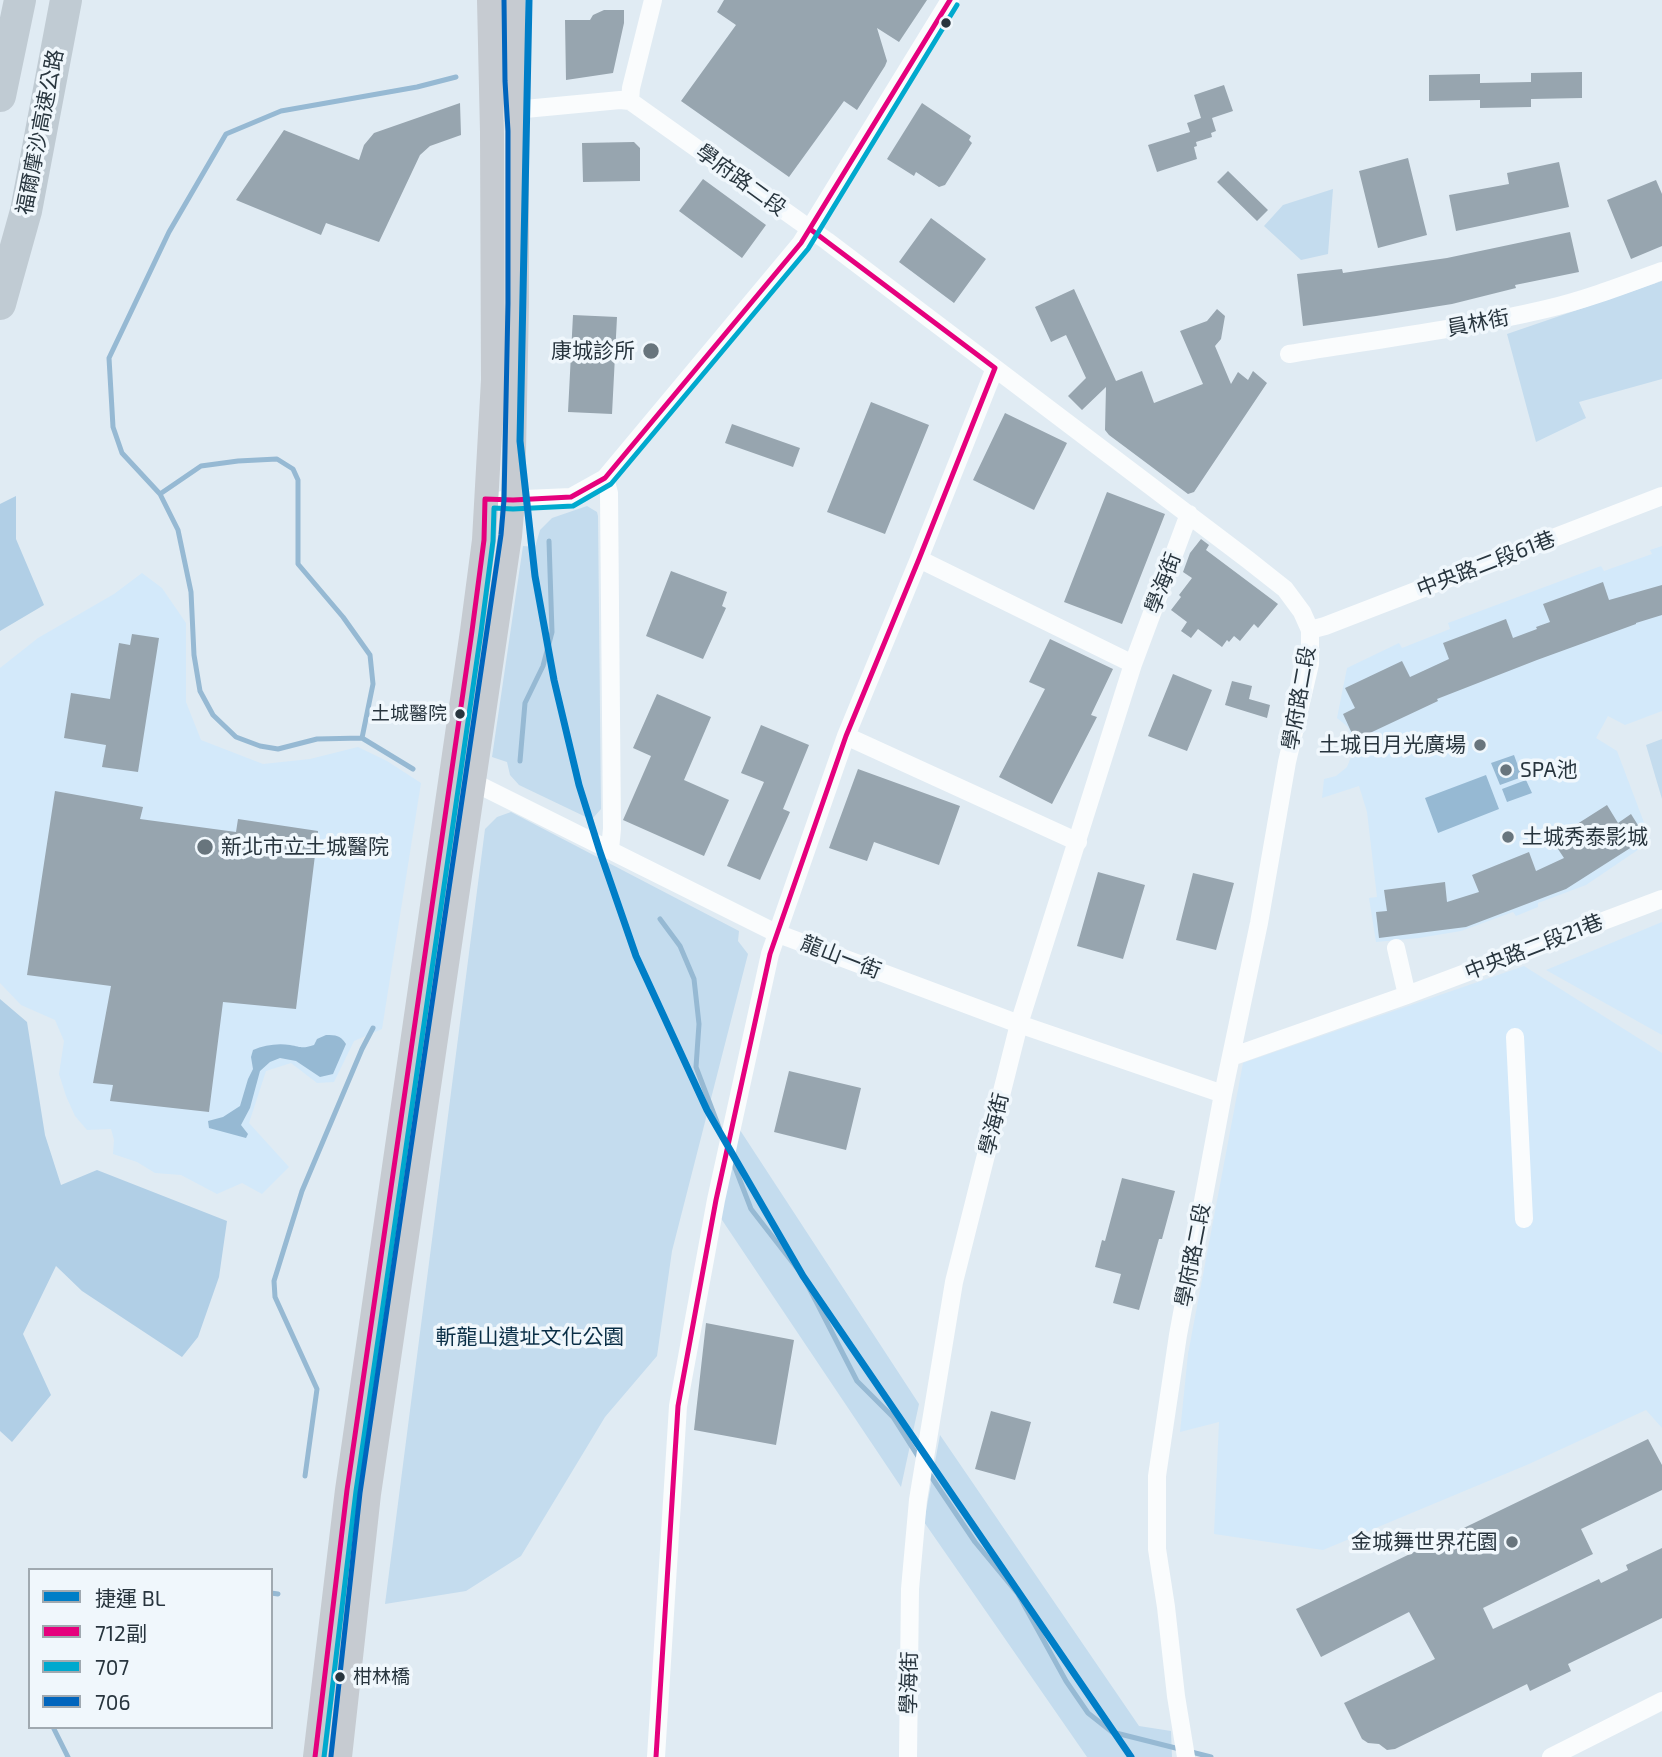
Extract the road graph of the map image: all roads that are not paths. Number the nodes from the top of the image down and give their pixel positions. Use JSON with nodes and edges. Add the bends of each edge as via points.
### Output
{"nodes":[{"id":1,"x":20,"y":0,"type":"edge"},
{"id":2,"x":66,"y":0,"type":"edge"},
{"id":3,"x":489,"y":0,"type":"edge"},
{"id":4,"x":513,"y":0,"type":"edge"},
{"id":5,"x":653,"y":0,"type":"edge"},
{"id":6,"x":950,"y":0,"type":"edge"},
{"id":7,"x":0,"y":96,"type":"edge"},
{"id":8,"x":630,"y":101,"type":"junction"},
{"id":9,"x":490,"y":111,"type":"junction"},
{"id":10,"x":516,"y":111,"type":"junction"},
{"id":11,"x":810,"y":229,"type":"junction"},
{"id":12,"x":1662,"y":271,"type":"edge"},
{"id":13,"x":0,"y":304,"type":"edge"},
{"id":14,"x":1289,"y":354,"type":"dead end"},
{"id":15,"x":995,"y":368,"type":"junction"},
{"id":16,"x":605,"y":478,"type":"junction"},
{"id":17,"x":1662,"y":495,"type":"edge"},
{"id":18,"x":485,"y":499,"type":"junction"},
{"id":19,"x":513,"y":500,"type":"junction"},
{"id":20,"x":1188,"y":514,"type":"junction"},
{"id":21,"x":919,"y":559,"type":"junction"},
{"id":22,"x":1310,"y":630,"type":"junction"},
{"id":23,"x":1133,"y":664,"type":"junction"},
{"id":24,"x":846,"y":736,"type":"junction"},
{"id":25,"x":475,"y":783,"type":"junction"},
{"id":26,"x":1077,"y":842,"type":"junction"},
{"id":27,"x":610,"y":849,"type":"junction"},
{"id":28,"x":1662,"y":899,"type":"edge"},
{"id":29,"x":776,"y":933,"type":"junction"},
{"id":30,"x":1396,"y":948,"type":"dead end"},
{"id":31,"x":1407,"y":995,"type":"junction"},
{"id":32,"x":1019,"y":1024,"type":"junction"},
{"id":33,"x":1515,"y":1037,"type":"dead end"},
{"id":34,"x":1231,"y":1057,"type":"junction"},
{"id":35,"x":1223,"y":1094,"type":"junction"},
{"id":36,"x":1524,"y":1219,"type":"dead end"},
{"id":37,"x":1662,"y":1701,"type":"edge"},
{"id":38,"x":315,"y":1757,"type":"edge"},
{"id":39,"x":340,"y":1757,"type":"edge"},
{"id":40,"x":656,"y":1757,"type":"edge"},
{"id":41,"x":908,"y":1757,"type":"edge"},
{"id":42,"x":1186,"y":1757,"type":"edge"},
{"id":43,"x":1551,"y":1757,"type":"edge"}],
"edges":[{"from":1,"to":7,"type":"highway"},
{"from":2,"to":13,"type":"highway","name":"福爾摩沙高速公路","via":[[26,211]]},
{"from":3,"to":9,"type":"main road"},
{"from":4,"to":10,"type":"main road"},
{"from":5,"to":8,"type":"street"},
{"from":6,"to":11,"type":"street"},
{"from":8,"to":10,"type":"street"},
{"from":8,"to":11,"type":"street","name":"學府路二段"},
{"from":9,"to":10,"type":"street"},
{"from":9,"to":18,"type":"main road","via":[[494,380]]},
{"from":10,"to":19,"type":"main road"},
{"from":11,"to":15,"type":"street","name":"學府路二段"},
{"from":11,"to":16,"type":"street"},
{"from":12,"to":14,"type":"street","name":"員林街","via":[[1548,309]]},
{"from":15,"to":20,"type":"street","name":"學府路二段"},
{"from":15,"to":21,"type":"street"},
{"from":16,"to":19,"type":"street","via":[[571,498]]},
{"from":16,"to":27,"type":"street","via":[[609,493]]},
{"from":17,"to":22,"type":"street","name":"中央路二段61巷"},
{"from":18,"to":19,"type":"street"},
{"from":18,"to":38,"type":"main road","via":[[472,631],[347,1490]]},
{"from":19,"to":25,"type":"main road"},
{"from":20,"to":22,"type":"street","name":"學府路二段","via":[[1284,589]]},
{"from":20,"to":23,"type":"street","name":"學海街"},
{"from":21,"to":23,"type":"street"},
{"from":21,"to":24,"type":"street"},
{"from":22,"to":34,"type":"street","name":"學府路二段","via":[[1310,664]]},
{"from":23,"to":26,"type":"street","name":"學海街"},
{"from":24,"to":26,"type":"street"},
{"from":24,"to":29,"type":"street"},
{"from":25,"to":27,"type":"street","name":"龍山一街"},
{"from":25,"to":39,"type":"main road","via":[[369,1494]]},
{"from":26,"to":32,"type":"street","name":"學海街"},
{"from":27,"to":29,"type":"street","name":"龍山一街"},
{"from":28,"to":31,"type":"street","name":"中央路二段21巷"},
{"from":29,"to":32,"type":"street","name":"龍山一街"},
{"from":29,"to":40,"type":"street","via":[[716,1200],[678,1406]]},
{"from":30,"to":31,"type":"street"},
{"from":31,"to":34,"type":"street","name":"中央路二段21巷"},
{"from":32,"to":35,"type":"street","name":"龍山一街"},
{"from":32,"to":41,"type":"street","name":"學海街","via":[[954,1282],[924,1459],[910,1589]]},
{"from":33,"to":36,"type":"street"},
{"from":34,"to":35,"type":"street","name":"學府路二段"},
{"from":35,"to":42,"type":"street","name":"學府路二段","via":[[1157,1476],[1157,1549]]},
{"from":37,"to":43,"type":"street"}]}
